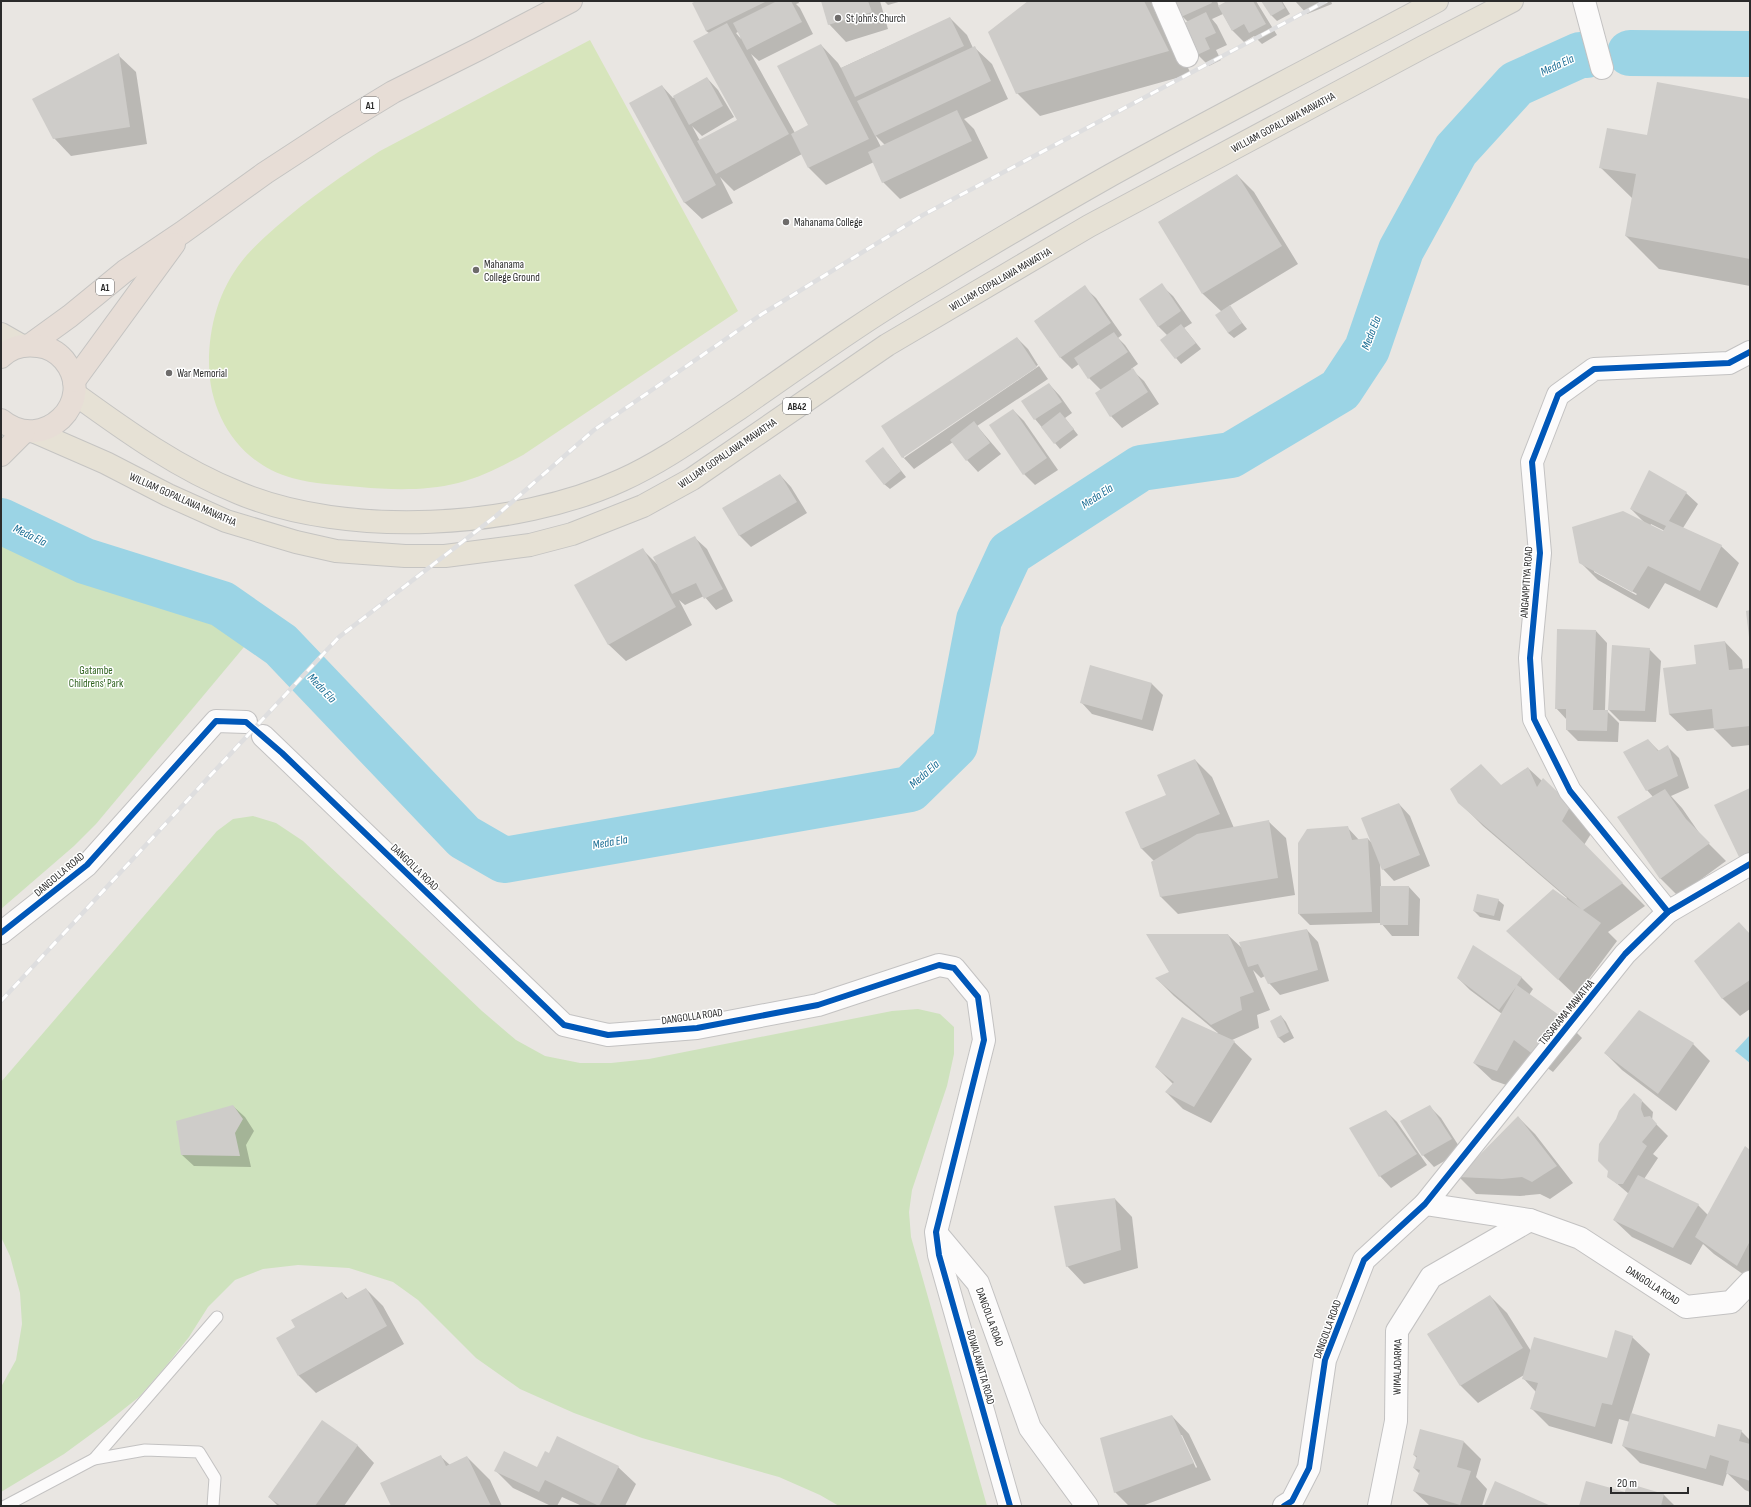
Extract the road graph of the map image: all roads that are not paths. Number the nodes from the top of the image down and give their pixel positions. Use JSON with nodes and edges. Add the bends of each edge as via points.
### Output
{"nodes":[{"id":1,"x":571,"y":1,"type":"edge"},
{"id":2,"x":1163,"y":1,"type":"edge"},
{"id":3,"x":1437,"y":1,"type":"edge"},
{"id":4,"x":1512,"y":1,"type":"edge"},
{"id":5,"x":1584,"y":1,"type":"edge"},
{"id":6,"x":1187,"y":56,"type":"dead end"},
{"id":7,"x":1602,"y":68,"type":"dead end"},
{"id":8,"x":183,"y":232,"type":"junction"},
{"id":9,"x":1,"y":334,"type":"edge"},
{"id":10,"x":26,"y":345,"type":"junction"},
{"id":11,"x":1750,"y":352,"type":"edge"},
{"id":12,"x":1,"y":357,"type":"edge"},
{"id":13,"x":74,"y":387,"type":"junction"},
{"id":14,"x":1,"y":420,"type":"edge"},
{"id":15,"x":29,"y":432,"type":"junction"},
{"id":16,"x":1,"y":456,"type":"edge"},
{"id":17,"x":246,"y":722,"type":"dead end"},
{"id":18,"x":263,"y":736,"type":"dead end"},
{"id":19,"x":1750,"y":864,"type":"edge"},
{"id":20,"x":1668,"y":912,"type":"junction"},
{"id":21,"x":1,"y":933,"type":"edge"},
{"id":22,"x":1425,"y":1204,"type":"junction"},
{"id":23,"x":1530,"y":1220,"type":"junction"},
{"id":24,"x":936,"y":1232,"type":"junction"},
{"id":25,"x":1750,"y":1282,"type":"edge"},
{"id":26,"x":217,"y":1317,"type":"dead end"},
{"id":27,"x":94,"y":1459,"type":"junction"},
{"id":28,"x":5,"y":1506,"type":"edge"},
{"id":29,"x":213,"y":1506,"type":"edge"},
{"id":30,"x":1010,"y":1506,"type":"edge"},
{"id":31,"x":1088,"y":1506,"type":"edge"},
{"id":32,"x":1284,"y":1506,"type":"edge"},
{"id":33,"x":1379,"y":1506,"type":"edge"}],
"edges":[{"from":1,"to":8,"type":"highway","number":"A1","via":[[393,92],[264,173]]},
{"from":2,"to":6,"type":"street"},
{"from":3,"to":13,"type":"main road","number":"AB42","via":[[1114,174],[1004,237],[838,339],[662,458],[623,480],[546,507],[496,516],[404,522],[345,519],[287,510],[241,494],[197,474],[121,427]]},
{"from":4,"to":15,"type":"main road","name":"WILLIAM GOPALLAWA MAWATHA","number":"AB42","via":[[1089,226],[887,345],[692,479],[643,506],[572,534],[530,545],[445,556],[336,551],[226,521],[106,463]]},
{"from":5,"to":7,"type":"street"},
{"from":8,"to":10,"type":"highway","number":"A1","via":[[125,271],[70,316]]},
{"from":8,"to":13,"type":"highway","number":"A1"},
{"from":9,"to":10,"type":"main road"},
{"from":10,"to":12,"type":"highway","via":[[6,352]]},
{"from":10,"to":13,"type":"highway","via":[[45,347],[59,355],[69,366]]},
{"from":11,"to":20,"type":"street","name":"ANGAMPITIYA ROAD","via":[[1729,363],[1594,369],[1558,395],[1532,462],[1540,552],[1530,658],[1534,719],[1570,792]]},
{"from":13,"to":15,"type":"highway","via":[[68,412],[54,426]]},
{"from":14,"to":15,"type":"highway","via":[[8,426]]},
{"from":15,"to":16,"type":"highway"},
{"from":17,"to":21,"type":"street","name":"DANGOLLA ROAD","via":[[216,722],[87,865]]},
{"from":18,"to":24,"type":"street","name":"DANGOLLA ROAD","via":[[564,1025],[608,1035],[697,1028],[818,1005],[939,965],[954,968],[978,997],[984,1040]]},
{"from":19,"to":20,"type":"street","name":"TISSARAMA MAWATHA"},
{"from":20,"to":22,"type":"street","name":"TISSARAMA MAWATHA","via":[[1625,954]]},
{"from":22,"to":23,"type":"street","name":"DANGOLLA ROAD"},
{"from":22,"to":32,"type":"street","name":"DANGOLLA ROAD","via":[[1364,1260],[1325,1360],[1309,1468],[1292,1501]]},
{"from":23,"to":25,"type":"street","name":"DANGOLLA ROAD","via":[[1580,1238],[1686,1307],[1731,1302]]},
{"from":23,"to":33,"type":"street","name":"WIMALADARMA","via":[[1431,1277],[1397,1331],[1396,1420]]},
{"from":24,"to":30,"type":"street","name":"BOWALAWATTA ROAD","via":[[939,1255]]},
{"from":24,"to":31,"type":"street","name":"DANGOLLA ROAD","via":[[978,1283],[1030,1428]]},
{"from":26,"to":27,"type":"lane"},
{"from":27,"to":28,"type":"lane"},
{"from":27,"to":29,"type":"lane","via":[[145,1450],[199,1452],[215,1478]]}]}
